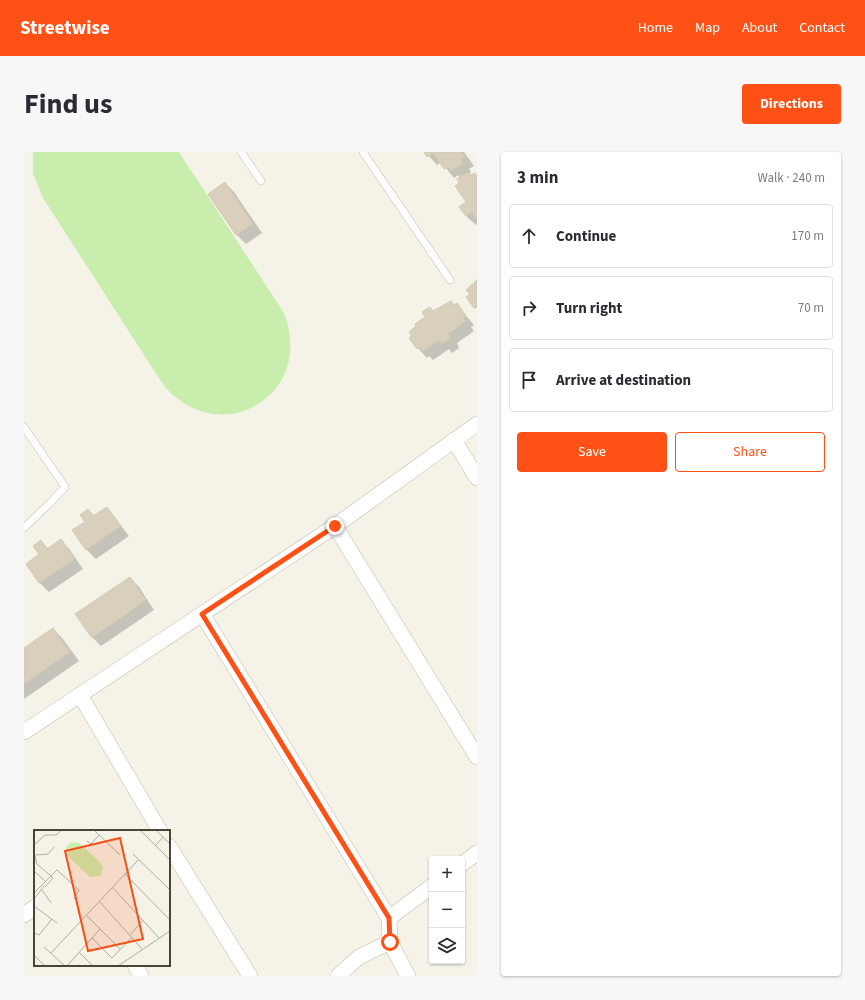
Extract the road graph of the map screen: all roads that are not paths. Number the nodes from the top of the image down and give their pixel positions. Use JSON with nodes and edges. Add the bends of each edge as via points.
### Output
{"nodes":[{"id":1,"x":241,"y":152,"type":"edge"},
{"id":2,"x":363,"y":152,"type":"edge"},
{"id":3,"x":262,"y":181,"type":"dead end"},
{"id":4,"x":450,"y":280,"type":"dead end"},
{"id":5,"x":477,"y":424,"type":"edge"},
{"id":6,"x":24,"y":427,"type":"edge"},
{"id":7,"x":454,"y":440,"type":"junction"},
{"id":8,"x":477,"y":478,"type":"edge"},
{"id":9,"x":335,"y":526,"type":"junction"},
{"id":10,"x":24,"y":528,"type":"edge"},
{"id":11,"x":202,"y":614,"type":"junction"},
{"id":12,"x":80,"y":695,"type":"junction"},
{"id":13,"x":24,"y":732,"type":"edge"},
{"id":14,"x":477,"y":757,"type":"edge"},
{"id":15,"x":155,"y":829,"type":"edge"},
{"id":16,"x":170,"y":848,"type":"edge"},
{"id":17,"x":477,"y":853,"type":"edge"},
{"id":18,"x":465,"y":862,"type":"edge"},
{"id":19,"x":429,"y":888,"type":"edge"},
{"id":20,"x":34,"y":908,"type":"edge"},
{"id":21,"x":24,"y":915,"type":"edge"},
{"id":22,"x":389,"y":918,"type":"junction"},
{"id":23,"x":390,"y":942,"type":"junction"},
{"id":24,"x":135,"y":966,"type":"edge"},
{"id":25,"x":141,"y":976,"type":"edge"},
{"id":26,"x":250,"y":976,"type":"edge"},
{"id":27,"x":338,"y":976,"type":"edge"},
{"id":28,"x":408,"y":976,"type":"edge"}],
"edges":[{"from":1,"to":3,"type":"lane"},
{"from":2,"to":4,"type":"lane"},
{"from":5,"to":7,"type":"street"},
{"from":6,"to":10,"type":"lane","via":[[65,487]]},
{"from":7,"to":8,"type":"street"},
{"from":7,"to":9,"type":"street"},
{"from":9,"to":11,"type":"street"},
{"from":9,"to":14,"type":"street"},
{"from":11,"to":12,"type":"street"},
{"from":11,"to":22,"type":"street"},
{"from":12,"to":13,"type":"street"},
{"from":12,"to":15,"type":"street"},
{"from":16,"to":26,"type":"street"},
{"from":17,"to":18,"type":"street"},
{"from":19,"to":22,"type":"street"},
{"from":20,"to":21,"type":"street"},
{"from":22,"to":23,"type":"street"},
{"from":23,"to":27,"type":"street","via":[[359,957]]},
{"from":23,"to":28,"type":"street"},
{"from":24,"to":25,"type":"street"}]}
